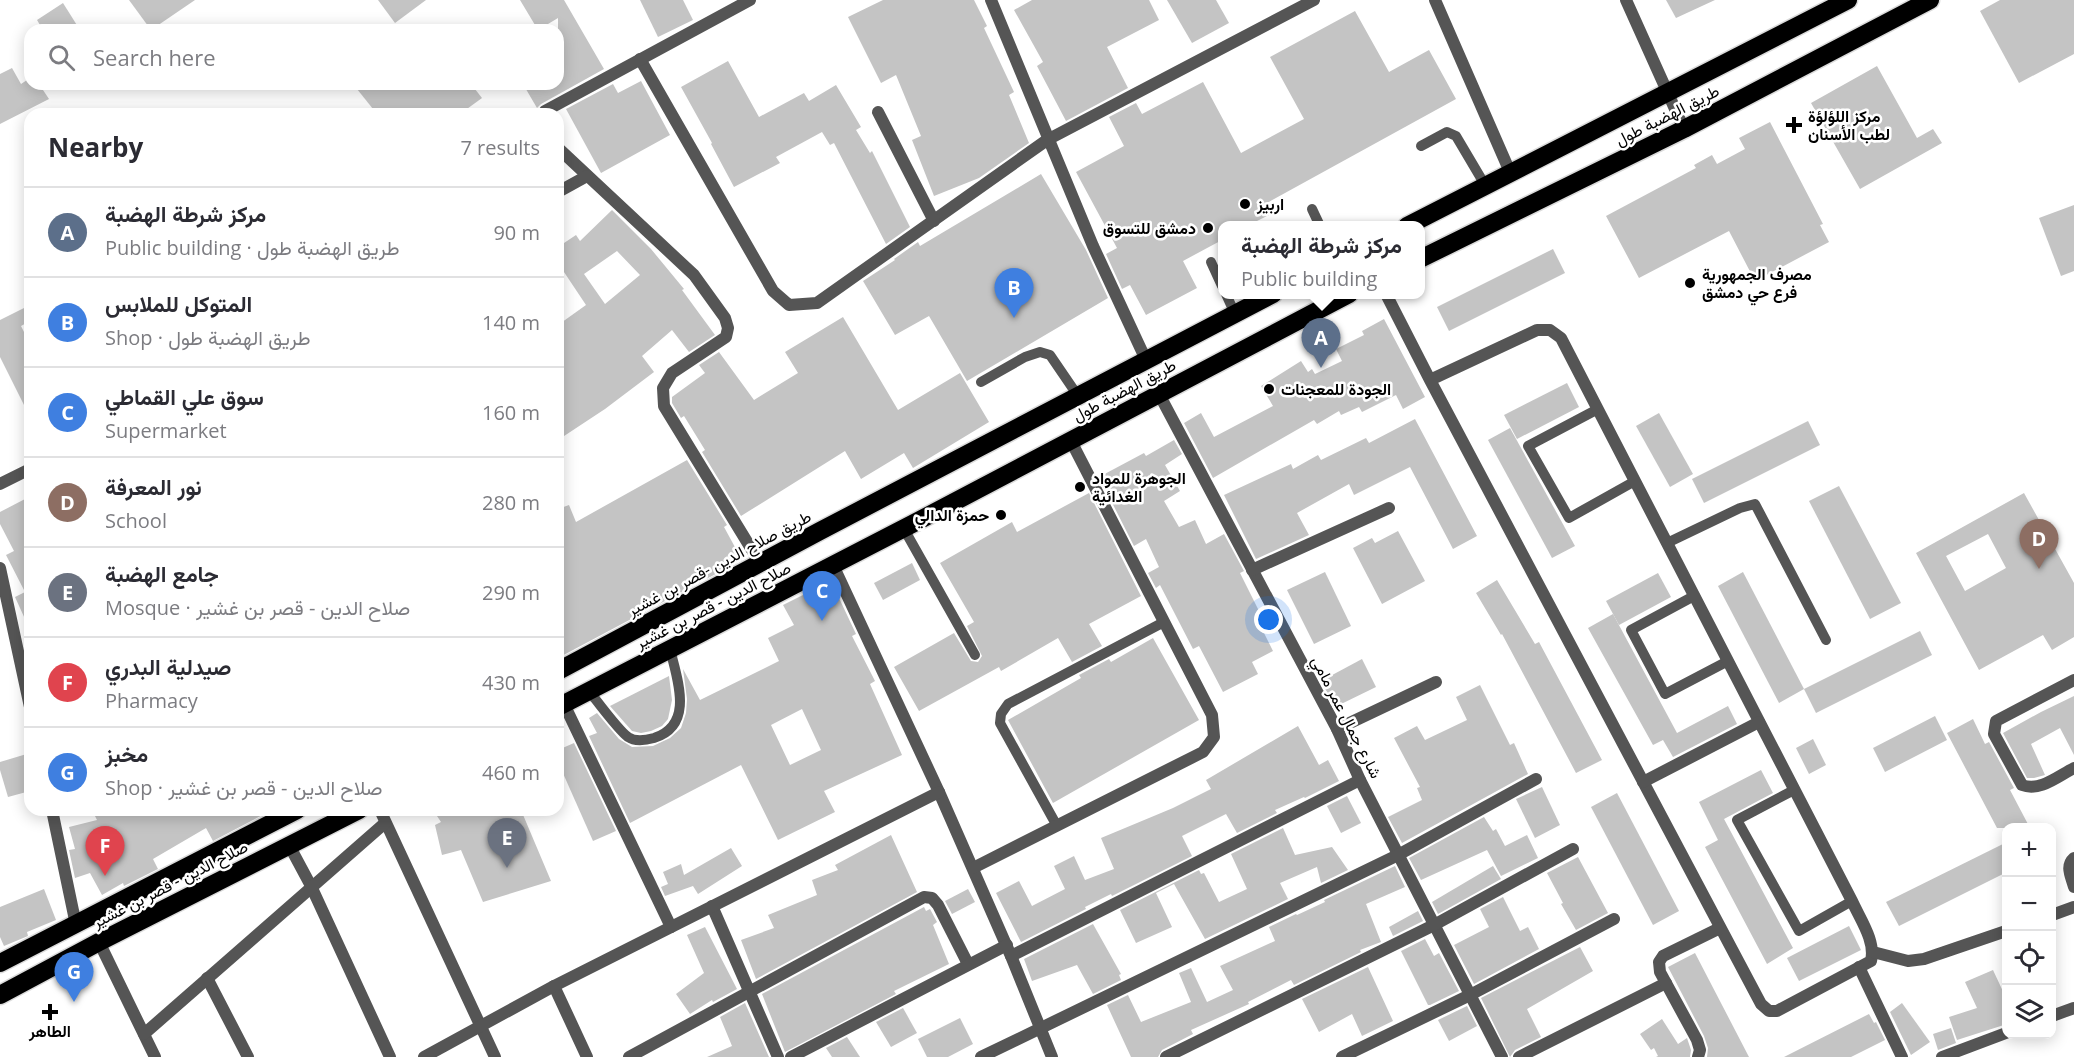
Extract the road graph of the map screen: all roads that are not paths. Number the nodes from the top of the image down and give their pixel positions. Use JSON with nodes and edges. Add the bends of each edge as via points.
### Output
{"nodes":[{"id":1,"x":750,"y":0,"type":"edge"},
{"id":2,"x":991,"y":0,"type":"edge"},
{"id":3,"x":1314,"y":0,"type":"edge"},
{"id":4,"x":1435,"y":0,"type":"edge"},
{"id":5,"x":1626,"y":0,"type":"edge"},
{"id":6,"x":1930,"y":0,"type":"edge"},
{"id":7,"x":1838,"y":2,"type":"edge"},
{"id":8,"x":640,"y":59,"type":"junction"},
{"id":9,"x":1667,"y":93,"type":"junction"},
{"id":10,"x":550,"y":108,"type":"edge"},
{"id":11,"x":878,"y":112,"type":"dead end"},
{"id":12,"x":1684,"y":129,"type":"junction"},
{"id":13,"x":1047,"y":140,"type":"junction"},
{"id":14,"x":1421,"y":146,"type":"dead end"},
{"id":15,"x":564,"y":154,"type":"edge"},
{"id":16,"x":1510,"y":172,"type":"junction"},
{"id":17,"x":587,"y":176,"type":"junction"},
{"id":18,"x":1485,"y":185,"type":"junction"},
{"id":19,"x":564,"y":189,"type":"edge"},
{"id":20,"x":1312,"y":209,"type":"dead end"},
{"id":21,"x":934,"y":221,"type":"junction"},
{"id":22,"x":1318,"y":221,"type":"edge"},
{"id":23,"x":1415,"y":221,"type":"edge"},
{"id":24,"x":1425,"y":257,"type":"edge"},
{"id":25,"x":1210,"y":262,"type":"dead end"},
{"id":26,"x":1218,"y":278,"type":"edge"},
{"id":27,"x":1228,"y":299,"type":"edge"},
{"id":28,"x":1264,"y":299,"type":"edge"},
{"id":29,"x":1340,"y":299,"type":"edge"},
{"id":30,"x":1389,"y":299,"type":"edge"},
{"id":31,"x":1235,"y":314,"type":"junction"},
{"id":32,"x":1146,"y":360,"type":"junction"},
{"id":33,"x":1430,"y":380,"type":"junction"},
{"id":34,"x":981,"y":382,"type":"dead end"},
{"id":35,"x":1159,"y":394,"type":"junction"},
{"id":36,"x":1078,"y":396,"type":"junction"},
{"id":37,"x":1598,"y":409,"type":"junction"},
{"id":38,"x":1071,"y":441,"type":"junction"},
{"id":39,"x":24,"y":472,"type":"edge"},
{"id":40,"x":1635,"y":481,"type":"junction"},
{"id":41,"x":0,"y":484,"type":"edge"},
{"id":42,"x":900,"y":489,"type":"joint"},
{"id":43,"x":1389,"y":508,"type":"dead end"},
{"id":44,"x":911,"y":525,"type":"junction"},
{"id":45,"x":1667,"y":543,"type":"junction"},
{"id":46,"x":760,"y":563,"type":"junction"},
{"id":47,"x":833,"y":565,"type":"junction"},
{"id":48,"x":0,"y":568,"type":"edge"},
{"id":49,"x":1252,"y":570,"type":"junction"},
{"id":50,"x":1694,"y":596,"type":"junction"},
{"id":51,"x":1164,"y":622,"type":"junction"},
{"id":52,"x":1826,"y":640,"type":"dead end"},
{"id":53,"x":670,"y":649,"type":"junction"},
{"id":54,"x":24,"y":653,"type":"edge"},
{"id":55,"x":975,"y":655,"type":"dead end"},
{"id":56,"x":1728,"y":661,"type":"junction"},
{"id":57,"x":564,"y":668,"type":"edge"},
{"id":58,"x":2074,"y":680,"type":"edge"},
{"id":59,"x":1436,"y":682,"type":"dead end"},
{"id":60,"x":589,"y":691,"type":"junction"},
{"id":61,"x":564,"y":704,"type":"edge"},
{"id":62,"x":564,"y":712,"type":"edge"},
{"id":63,"x":1759,"y":722,"type":"junction"},
{"id":64,"x":1336,"y":729,"type":"junction"},
{"id":65,"x":2074,"y":768,"type":"edge"},
{"id":66,"x":1536,"y":779,"type":"dead end"},
{"id":67,"x":1360,"y":780,"type":"junction"},
{"id":68,"x":1643,"y":782,"type":"junction"},
{"id":69,"x":1794,"y":790,"type":"junction"},
{"id":70,"x":939,"y":792,"type":"junction"},
{"id":71,"x":53,"y":816,"type":"edge"},
{"id":72,"x":285,"y":816,"type":"edge"},
{"id":73,"x":346,"y":816,"type":"edge"},
{"id":74,"x":382,"y":816,"type":"edge"},
{"id":75,"x":385,"y":822,"type":"junction"},
{"id":76,"x":1057,"y":826,"type":"junction"},
{"id":77,"x":290,"y":845,"type":"junction"},
{"id":78,"x":1574,"y":849,"type":"dead end"},
{"id":79,"x":1398,"y":855,"type":"junction"},
{"id":80,"x":2074,"y":858,"type":"edge"},
{"id":81,"x":973,"y":868,"type":"junction"},
{"id":82,"x":311,"y":886,"type":"junction"},
{"id":83,"x":2074,"y":887,"type":"edge"},
{"id":84,"x":1852,"y":901,"type":"junction"},
{"id":85,"x":712,"y":906,"type":"junction"},
{"id":86,"x":2074,"y":907,"type":"edge"},
{"id":87,"x":2056,"y":914,"type":"edge"},
{"id":88,"x":1614,"y":919,"type":"dead end"},
{"id":89,"x":76,"y":925,"type":"junction"},
{"id":90,"x":1434,"y":925,"type":"junction"},
{"id":91,"x":671,"y":927,"type":"junction"},
{"id":92,"x":1720,"y":928,"type":"junction"},
{"id":93,"x":2002,"y":933,"type":"edge"},
{"id":94,"x":99,"y":942,"type":"junction"},
{"id":95,"x":1009,"y":950,"type":"junction"},
{"id":96,"x":1873,"y":952,"type":"junction"},
{"id":97,"x":0,"y":963,"type":"edge"},
{"id":98,"x":968,"y":964,"type":"junction"},
{"id":99,"x":1859,"y":967,"type":"junction"},
{"id":100,"x":207,"y":978,"type":"junction"},
{"id":101,"x":1666,"y":983,"type":"junction"},
{"id":102,"x":554,"y":986,"type":"junction"},
{"id":103,"x":749,"y":993,"type":"junction"},
{"id":104,"x":0,"y":995,"type":"edge"},
{"id":105,"x":1470,"y":995,"type":"junction"},
{"id":106,"x":2074,"y":1008,"type":"edge"},
{"id":107,"x":2056,"y":1015,"type":"edge"},
{"id":108,"x":482,"y":1027,"type":"junction"},
{"id":109,"x":1041,"y":1028,"type":"junction"},
{"id":110,"x":144,"y":1034,"type":"junction"},
{"id":111,"x":2002,"y":1035,"type":"edge"},
{"id":112,"x":155,"y":1057,"type":"edge"},
{"id":113,"x":248,"y":1057,"type":"edge"},
{"id":114,"x":390,"y":1057,"type":"edge"},
{"id":115,"x":424,"y":1057,"type":"edge"},
{"id":116,"x":495,"y":1057,"type":"edge"},
{"id":117,"x":587,"y":1057,"type":"edge"},
{"id":118,"x":629,"y":1057,"type":"edge"},
{"id":119,"x":778,"y":1057,"type":"edge"},
{"id":120,"x":791,"y":1057,"type":"edge"},
{"id":121,"x":981,"y":1057,"type":"edge"},
{"id":122,"x":1052,"y":1057,"type":"edge"},
{"id":123,"x":1166,"y":1057,"type":"edge"},
{"id":124,"x":1342,"y":1057,"type":"edge"},
{"id":125,"x":1502,"y":1057,"type":"edge"},
{"id":126,"x":1519,"y":1057,"type":"edge"},
{"id":127,"x":1698,"y":1057,"type":"edge"},
{"id":128,"x":1902,"y":1057,"type":"edge"},
{"id":129,"x":1942,"y":1057,"type":"edge"}],
"edges":[{"from":1,"to":8,"type":"street"},
{"from":2,"to":13,"type":"street"},
{"from":3,"to":13,"type":"street"},
{"from":4,"to":16,"type":"street"},
{"from":5,"to":9,"type":"street"},
{"from":6,"to":12,"type":"highway","name":"طريق الهضبة طول"},
{"from":7,"to":9,"type":"highway","name":"طريق الهضبة طول"},
{"from":8,"to":10,"type":"street"},
{"from":8,"to":21,"type":"street","via":[[773,291],[789,305],[817,303]]},
{"from":9,"to":12,"type":"street"},
{"from":9,"to":16,"type":"highway","name":"طريق الهضبة طول"},
{"from":11,"to":21,"type":"street"},
{"from":12,"to":24,"type":"highway","name":"طريق الهضبة طول"},
{"from":13,"to":21,"type":"street"},
{"from":13,"to":32,"type":"street"},
{"from":14,"to":18,"type":"lane","via":[[1447,132],[1456,136]]},
{"from":15,"to":17,"type":"street"},
{"from":16,"to":18,"type":"highway","name":"طريق الهضبة طول"},
{"from":17,"to":19,"type":"street"},
{"from":17,"to":46,"type":"street","via":[[694,275],[725,318],[726,337],[672,373],[663,388],[664,406]]},
{"from":18,"to":23,"type":"highway","name":"طريق الهضبة طول"},
{"from":20,"to":22,"type":"lane"},
{"from":25,"to":26,"type":"lane"},
{"from":27,"to":31,"type":"lane"},
{"from":28,"to":31,"type":"highway","name":"طريق الهضبة طول"},
{"from":29,"to":35,"type":"highway","name":"طريق الهضبة طول"},
{"from":30,"to":33,"type":"street"},
{"from":31,"to":32,"type":"highway","name":"طريق الهضبة طول"},
{"from":32,"to":36,"type":"highway","name":"طريق الهضبة طول"},
{"from":33,"to":37,"type":"street","via":[[1537,330],[1550,330],[1561,338]]},
{"from":33,"to":68,"type":"street"},
{"from":34,"to":36,"type":"lane","via":[[1040,352],[1050,355]]},
{"from":35,"to":38,"type":"highway","name":"طريق الهضبة طول"},
{"from":35,"to":49,"type":"street","name":"شارع جمال عمر مامي"},
{"from":36,"to":42,"type":"highway","name":"طريق الهضبة طول"},
{"from":37,"to":40,"type":"street"},
{"from":37,"to":40,"type":"lane","via":[[1528,446],[1569,518]]},
{"from":38,"to":44,"type":"highway","name":"طريق الهضبة طول"},
{"from":38,"to":51,"type":"street"},
{"from":39,"to":41,"type":"street"},
{"from":40,"to":45,"type":"street"},
{"from":42,"to":46,"type":"highway","name":"طريق صلاح الدين -قصر بن غشير"},
{"from":43,"to":49,"type":"street"},
{"from":44,"to":47,"type":"highway","name":"صلاح الدين - قصر بن غشير"},
{"from":44,"to":55,"type":"lane"},
{"from":45,"to":50,"type":"street"},
{"from":45,"to":52,"type":"lane","via":[[1755,504]]},
{"from":46,"to":57,"type":"highway","name":"طريق صلاح الدين -قصر بن غشير"},
{"from":47,"to":53,"type":"highway","name":"صلاح الدين - قصر بن غشير"},
{"from":47,"to":70,"type":"street"},
{"from":48,"to":54,"type":"street"},
{"from":49,"to":64,"type":"street","name":"شارع جمال عمر مامي"},
{"from":50,"to":56,"type":"street"},
{"from":50,"to":56,"type":"lane","via":[[1631,630],[1665,694]]},
{"from":51,"to":76,"type":"street","via":[[1212,715],[1214,737],[1203,752]]},
{"from":51,"to":76,"type":"lane","via":[[1008,704],[1001,714],[1000,723]]},
{"from":53,"to":60,"type":"highway","name":"صلاح الدين - قصر بن غشير"},
{"from":53,"to":60,"type":"lane","via":[[681,699],[678,719],[661,736],[645,741],[628,738]]},
{"from":56,"to":63,"type":"street"},
{"from":58,"to":65,"type":"street","via":[[1996,721],[1994,734],[2022,785],[2039,786]]},
{"from":59,"to":64,"type":"street"},
{"from":60,"to":61,"type":"highway","name":"صلاح الدين - قصر بن غشير"},
{"from":62,"to":91,"type":"street"},
{"from":63,"to":68,"type":"street"},
{"from":63,"to":69,"type":"street"},
{"from":64,"to":67,"type":"street","name":"شارع جمال عمر مامي"},
{"from":66,"to":79,"type":"street"},
{"from":67,"to":79,"type":"street","name":"شارع جمال عمر مامي"},
{"from":67,"to":95,"type":"street"},
{"from":68,"to":92,"type":"street"},
{"from":69,"to":84,"type":"street"},
{"from":69,"to":84,"type":"lane","via":[[1737,820],[1799,931]]},
{"from":70,"to":81,"type":"street"},
{"from":70,"to":85,"type":"street"},
{"from":71,"to":89,"type":"street"},
{"from":72,"to":89,"type":"highway"},
{"from":73,"to":77,"type":"highway","name":"صلاح الدين - قصر بن غشير"},
{"from":74,"to":75,"type":"street"},
{"from":75,"to":82,"type":"street"},
{"from":75,"to":108,"type":"street"},
{"from":76,"to":81,"type":"street"},
{"from":77,"to":82,"type":"street"},
{"from":77,"to":94,"type":"highway","name":"صلاح الدين - قصر بن غشير"},
{"from":78,"to":90,"type":"street"},
{"from":79,"to":90,"type":"street","name":"شارع جمال عمر مامي"},
{"from":79,"to":109,"type":"street"},
{"from":80,"to":83,"type":"street","via":[[2068,869]]},
{"from":81,"to":95,"type":"street"},
{"from":82,"to":100,"type":"street"},
{"from":82,"to":114,"type":"street"},
{"from":84,"to":96,"type":"street"},
{"from":85,"to":91,"type":"street"},
{"from":85,"to":103,"type":"street"},
{"from":86,"to":87,"type":"street"},
{"from":88,"to":105,"type":"street"},
{"from":89,"to":97,"type":"highway"},
{"from":90,"to":105,"type":"street","name":"شارع جمال عمر مامي"},
{"from":90,"to":123,"type":"street"},
{"from":91,"to":102,"type":"street"},
{"from":92,"to":99,"type":"street","via":[[1761,1004],[1769,1011],[1777,1011]]},
{"from":92,"to":101,"type":"street","via":[[1663,956],[1660,972]]},
{"from":93,"to":96,"type":"street","via":[[1924,959],[1908,961]]},
{"from":94,"to":104,"type":"highway","name":"صلاح الدين - قصر بن غشير"},
{"from":94,"to":110,"type":"street"},
{"from":95,"to":98,"type":"street"},
{"from":95,"to":109,"type":"street"},
{"from":96,"to":99,"type":"street","via":[[1871,961]]},
{"from":98,"to":103,"type":"street","via":[[938,905],[932,898],[924,897]]},
{"from":98,"to":120,"type":"street"},
{"from":99,"to":128,"type":"street"},
{"from":100,"to":110,"type":"street"},
{"from":100,"to":113,"type":"street"},
{"from":101,"to":126,"type":"street"},
{"from":101,"to":127,"type":"street","via":[[1697,1040]]},
{"from":102,"to":108,"type":"street"},
{"from":102,"to":117,"type":"street"},
{"from":103,"to":118,"type":"street"},
{"from":103,"to":119,"type":"street"},
{"from":105,"to":124,"type":"street"},
{"from":105,"to":125,"type":"street","name":"شارع جمال عمر مامي"},
{"from":106,"to":107,"type":"street"},
{"from":108,"to":115,"type":"street"},
{"from":108,"to":116,"type":"street"},
{"from":109,"to":121,"type":"street"},
{"from":109,"to":122,"type":"street"},
{"from":110,"to":112,"type":"street"},
{"from":111,"to":129,"type":"street"}]}
